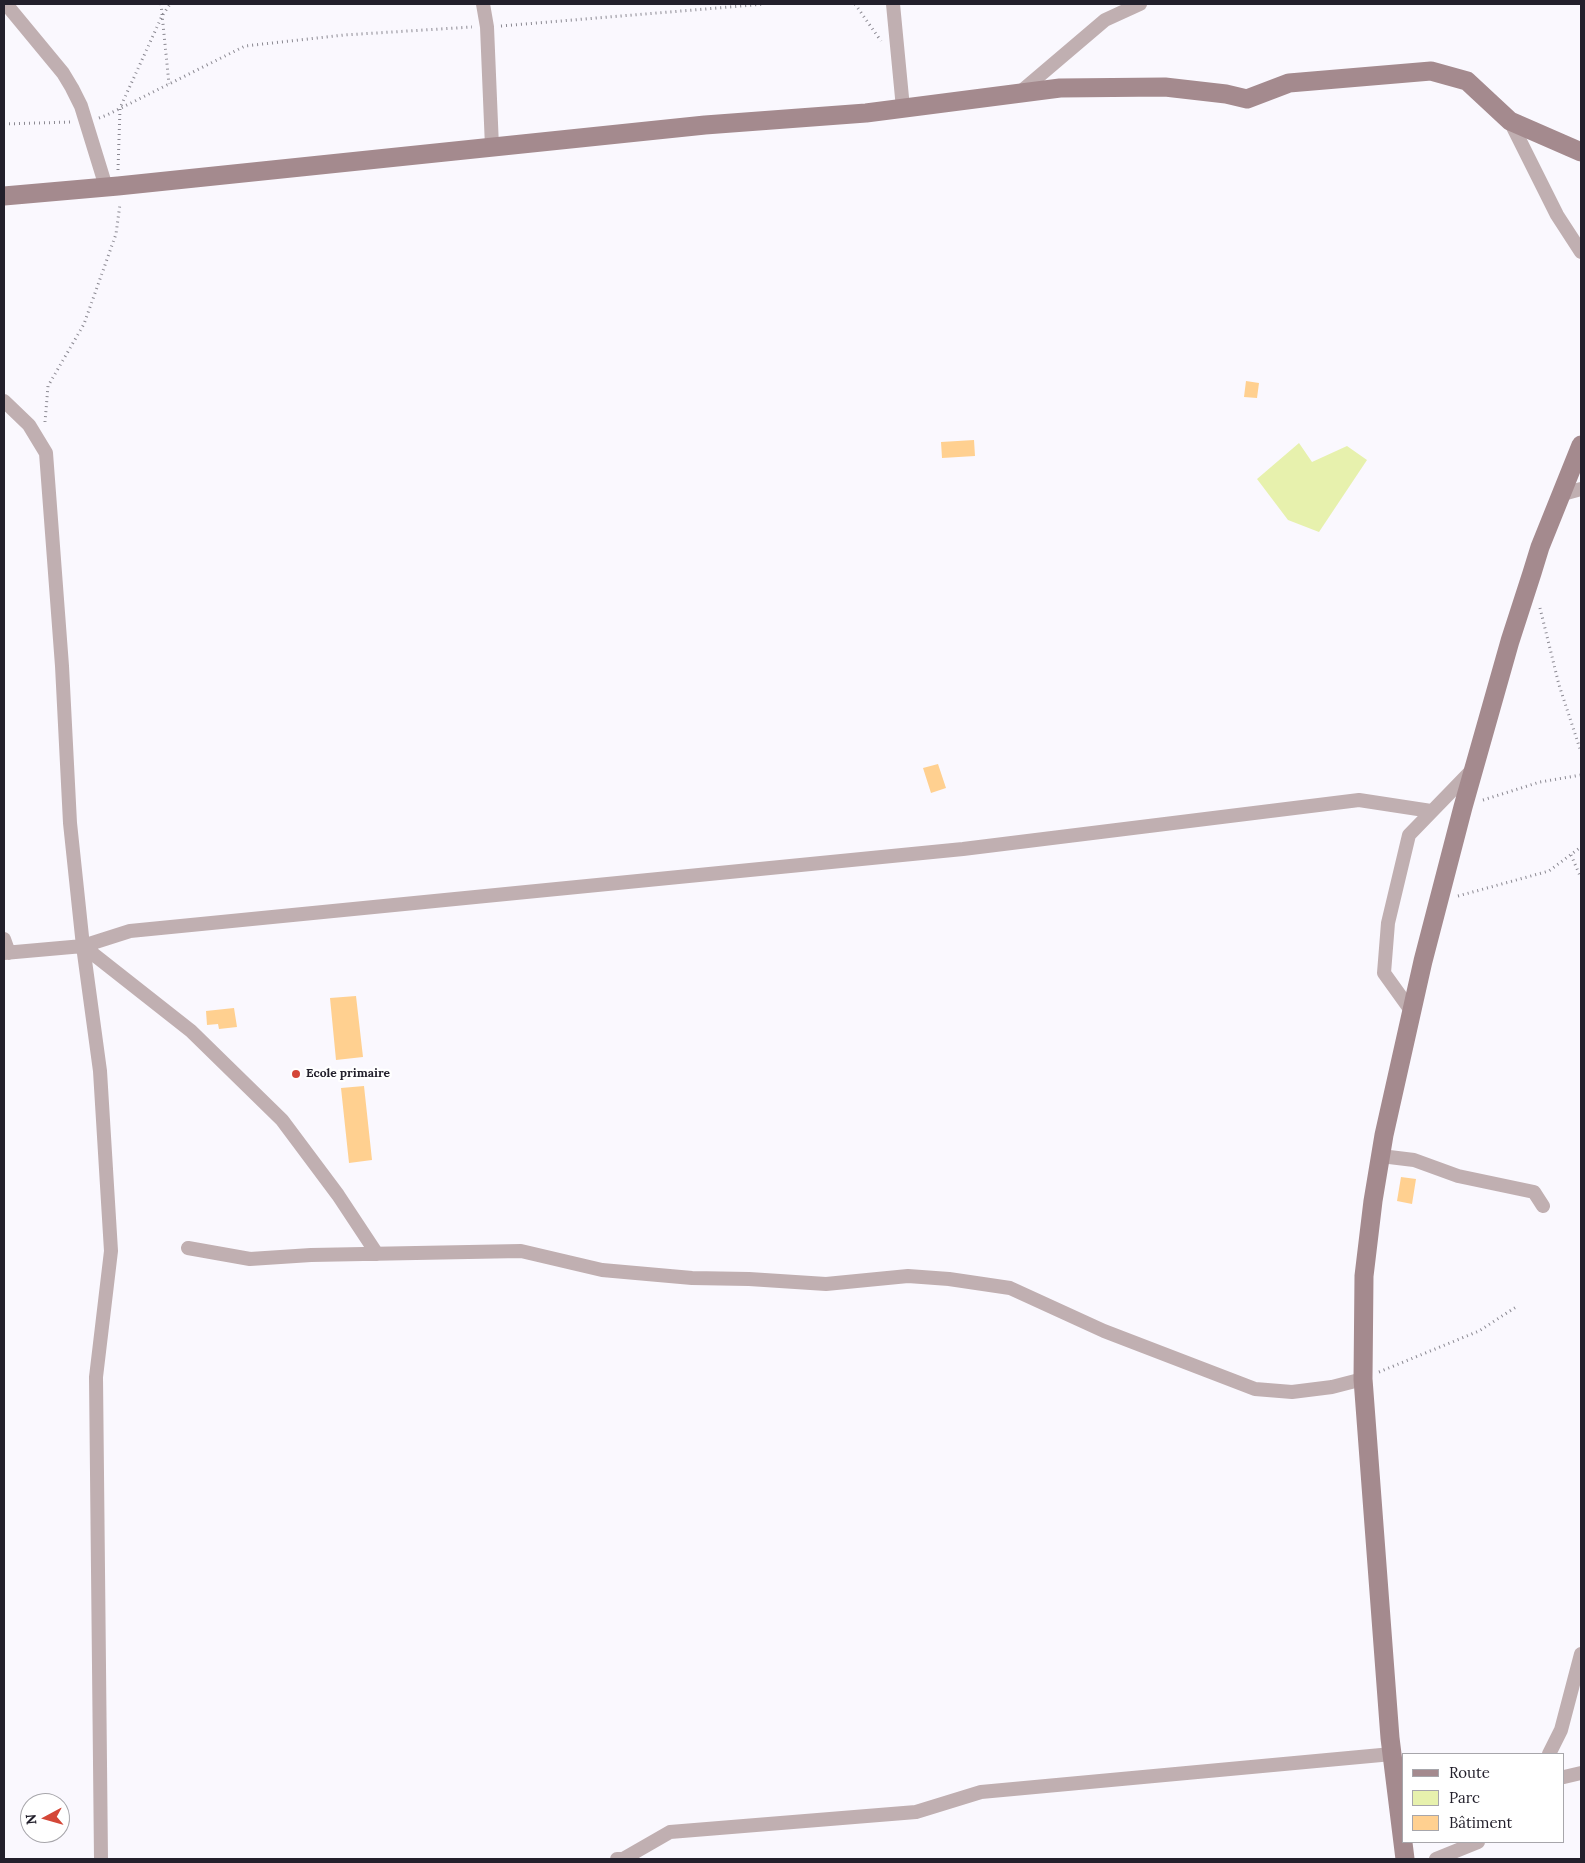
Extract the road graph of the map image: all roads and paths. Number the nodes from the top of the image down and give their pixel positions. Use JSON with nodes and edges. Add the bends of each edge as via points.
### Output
{"nodes":[{"id":1,"x":6,"y":4,"type":"edge"},
{"id":2,"x":161,"y":4,"type":"edge"},
{"id":3,"x":170,"y":4,"type":"edge"},
{"id":4,"x":483,"y":4,"type":"edge"},
{"id":5,"x":764,"y":4,"type":"edge"},
{"id":6,"x":893,"y":4,"type":"edge"},
{"id":7,"x":1140,"y":4,"type":"edge"},
{"id":8,"x":162,"y":16,"type":"junction"},
{"id":9,"x":487,"y":27,"type":"junction"},
{"id":10,"x":169,"y":84,"type":"junction"},
{"id":11,"x":1018,"y":94,"type":"junction"},
{"id":12,"x":120,"y":108,"type":"junction"},
{"id":13,"x":903,"y":108,"type":"junction"},
{"id":14,"x":1510,"y":121,"type":"junction"},
{"id":15,"x":86,"y":122,"type":"junction"},
{"id":16,"x":4,"y":124,"type":"edge"},
{"id":17,"x":492,"y":147,"type":"junction"},
{"id":18,"x":1581,"y":152,"type":"edge"},
{"id":19,"x":112,"y":187,"type":"junction"},
{"id":20,"x":4,"y":196,"type":"edge"},
{"id":21,"x":1581,"y":252,"type":"edge"},
{"id":22,"x":4,"y":401,"type":"edge"},
{"id":23,"x":45,"y":423,"type":"dead end"},
{"id":24,"x":1581,"y":444,"type":"edge"},
{"id":25,"x":1581,"y":489,"type":"edge"},
{"id":26,"x":1562,"y":494,"type":"junction"},
{"id":27,"x":1538,"y":600,"type":"dead end"},
{"id":28,"x":1581,"y":752,"type":"edge"},
{"id":29,"x":1475,"y":766,"type":"junction"},
{"id":30,"x":1581,"y":775,"type":"edge"},
{"id":31,"x":1463,"y":807,"type":"junction"},
{"id":32,"x":1431,"y":811,"type":"junction"},
{"id":33,"x":1581,"y":847,"type":"edge"},
{"id":34,"x":1571,"y":855,"type":"junction"},
{"id":35,"x":1581,"y":878,"type":"edge"},
{"id":36,"x":1440,"y":900,"type":"junction"},
{"id":37,"x":83,"y":946,"type":"junction"},
{"id":38,"x":5,"y":948,"type":"edge"},
{"id":39,"x":1412,"y":1012,"type":"junction"},
{"id":40,"x":1381,"y":1156,"type":"junction"},
{"id":41,"x":1543,"y":1206,"type":"dead end"},
{"id":42,"x":188,"y":1248,"type":"dead end"},
{"id":43,"x":377,"y":1254,"type":"junction"},
{"id":44,"x":1516,"y":1307,"type":"dead end"},
{"id":45,"x":1362,"y":1379,"type":"junction"},
{"id":46,"x":1581,"y":1654,"type":"edge"},
{"id":47,"x":1550,"y":1753,"type":"edge"},
{"id":48,"x":1392,"y":1754,"type":"junction"},
{"id":49,"x":1581,"y":1773,"type":"edge"},
{"id":50,"x":1565,"y":1777,"type":"edge"},
{"id":51,"x":1402,"y":1835,"type":"edge"},
{"id":52,"x":1403,"y":1843,"type":"edge"},
{"id":53,"x":1476,"y":1843,"type":"edge"},
{"id":54,"x":101,"y":1859,"type":"edge"},
{"id":55,"x":617,"y":1859,"type":"edge"},
{"id":56,"x":1405,"y":1859,"type":"edge"},
{"id":57,"x":1436,"y":1859,"type":"edge"}],
"edges":[{"from":1,"to":15,"type":"street","via":[[63,74]]},
{"from":2,"to":8,"type":"path"},
{"from":3,"to":8,"type":"path"},
{"from":4,"to":9,"type":"street"},
{"from":5,"to":9,"type":"path"},
{"from":6,"to":13,"type":"street"},
{"from":7,"to":11,"type":"street","via":[[1106,20]]},
{"from":8,"to":10,"type":"path"},
{"from":8,"to":12,"type":"path"},
{"from":9,"to":10,"type":"path","via":[[344,35],[245,46]]},
{"from":9,"to":17,"type":"street"},
{"from":10,"to":12,"type":"path"},
{"from":11,"to":13,"type":"street"},
{"from":11,"to":14,"type":"street","via":[[1060,88],[1165,87],[1246,99],[1289,83],[1432,71],[1467,82]]},
{"from":12,"to":15,"type":"path"},
{"from":12,"to":19,"type":"path"},
{"from":13,"to":17,"type":"street"},
{"from":14,"to":18,"type":"street"},
{"from":14,"to":21,"type":"street","via":[[1557,215]]},
{"from":15,"to":16,"type":"path"},
{"from":15,"to":19,"type":"street"},
{"from":17,"to":19,"type":"street"},
{"from":19,"to":20,"type":"street"},
{"from":19,"to":23,"type":"path","via":[[120,202],[116,234],[84,324],[48,386]]},
{"from":22,"to":37,"type":"street","via":[[29,425],[46,452],[70,823]]},
{"from":24,"to":26,"type":"street"},
{"from":25,"to":26,"type":"street"},
{"from":26,"to":29,"type":"street","via":[[1540,547]]},
{"from":27,"to":28,"type":"path","via":[[1557,677]]},
{"from":29,"to":31,"type":"street"},
{"from":29,"to":32,"type":"street"},
{"from":30,"to":31,"type":"path","via":[[1540,782]]},
{"from":31,"to":36,"type":"street"},
{"from":32,"to":37,"type":"street","via":[[1359,800],[963,849],[130,931]]},
{"from":32,"to":39,"type":"street","via":[[1409,835],[1388,923],[1384,973]]},
{"from":33,"to":34,"type":"path"},
{"from":34,"to":35,"type":"path"},
{"from":34,"to":36,"type":"path","via":[[1549,871]]},
{"from":36,"to":39,"type":"street"},
{"from":37,"to":38,"type":"street"},
{"from":37,"to":43,"type":"street","via":[[191,1032],[282,1120]]},
{"from":37,"to":54,"type":"street","via":[[100,1071],[111,1250],[96,1377]]},
{"from":39,"to":40,"type":"street"},
{"from":40,"to":41,"type":"street","via":[[1414,1160],[1458,1176],[1534,1192]]},
{"from":40,"to":45,"type":"street","via":[[1364,1276]]},
{"from":42,"to":43,"type":"street","via":[[250,1259]]},
{"from":43,"to":45,"type":"street","via":[[521,1251],[602,1270],[826,1284],[908,1276],[949,1279],[1010,1288],[1104,1331],[1255,1390],[1292,1392]]},
{"from":44,"to":45,"type":"path","via":[[1479,1331]]},
{"from":45,"to":48,"type":"street"},
{"from":46,"to":47,"type":"street","via":[[1561,1730]]},
{"from":48,"to":51,"type":"street"},
{"from":48,"to":55,"type":"street","via":[[980,1792],[916,1812],[670,1832],[623,1859]]},
{"from":49,"to":50,"type":"street"},
{"from":52,"to":56,"type":"street"},
{"from":53,"to":57,"type":"street"}]}
